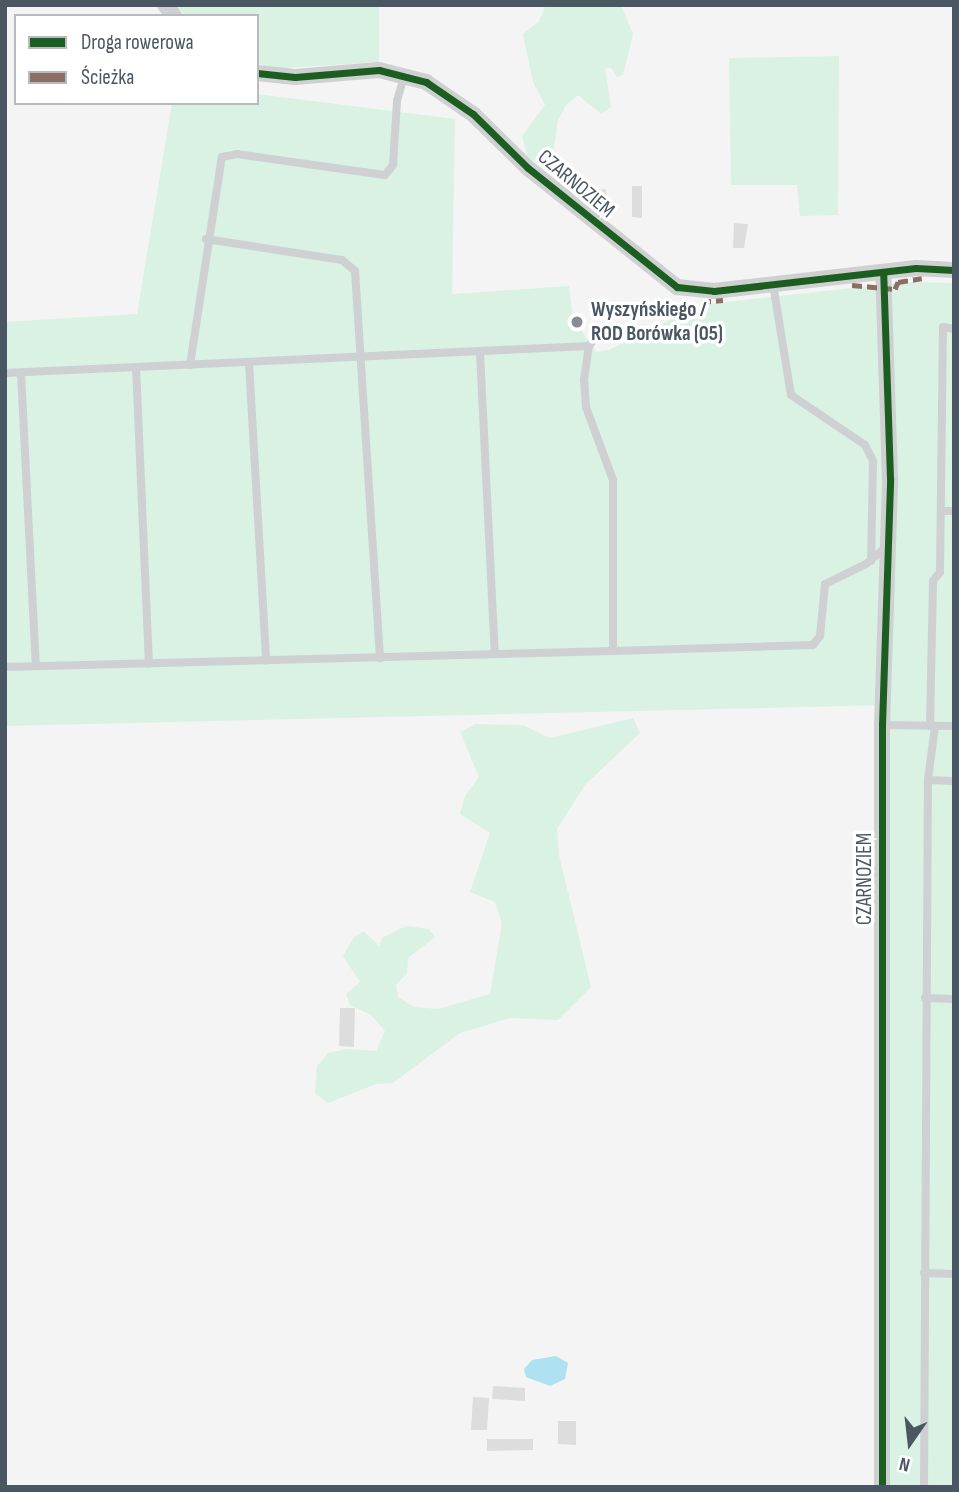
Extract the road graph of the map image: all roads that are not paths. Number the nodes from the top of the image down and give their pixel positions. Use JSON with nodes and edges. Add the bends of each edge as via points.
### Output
{"nodes":[{"id":1,"x":259,"y":73,"type":"edge"},
{"id":2,"x":405,"y":74,"type":"junction"},
{"id":3,"x":206,"y":239,"type":"junction"},
{"id":4,"x":954,"y":270,"type":"edge"},
{"id":5,"x":883,"y":272,"type":"junction"},
{"id":6,"x":773,"y":284,"type":"junction"},
{"id":7,"x":603,"y":328,"type":"dead end"},
{"id":8,"x":954,"y":328,"type":"edge"},
{"id":9,"x":589,"y":346,"type":"junction"},
{"id":10,"x":480,"y":352,"type":"junction"},
{"id":11,"x":364,"y":358,"type":"junction"},
{"id":12,"x":249,"y":363,"type":"junction"},
{"id":13,"x":190,"y":365,"type":"junction"},
{"id":14,"x":136,"y":367,"type":"junction"},
{"id":15,"x":5,"y":373,"type":"edge"},
{"id":16,"x":21,"y":373,"type":"junction"},
{"id":17,"x":941,"y":511,"type":"junction"},
{"id":18,"x":954,"y":512,"type":"edge"},
{"id":19,"x":885,"y":548,"type":"junction"},
{"id":20,"x":871,"y":561,"type":"junction"},
{"id":21,"x":613,"y":651,"type":"junction"},
{"id":22,"x":495,"y":654,"type":"junction"},
{"id":23,"x":380,"y":658,"type":"junction"},
{"id":24,"x":266,"y":661,"type":"junction"},
{"id":25,"x":149,"y":664,"type":"junction"},
{"id":26,"x":36,"y":666,"type":"junction"},
{"id":27,"x":5,"y":667,"type":"edge"},
{"id":28,"x":882,"y":725,"type":"junction"},
{"id":29,"x":933,"y":726,"type":"junction"},
{"id":30,"x":954,"y":726,"type":"edge"},
{"id":31,"x":928,"y":780,"type":"junction"},
{"id":32,"x":954,"y":781,"type":"edge"},
{"id":33,"x":925,"y":998,"type":"junction"},
{"id":34,"x":954,"y":999,"type":"edge"},
{"id":35,"x":924,"y":1273,"type":"junction"},
{"id":36,"x":954,"y":1273,"type":"edge"},
{"id":37,"x":882,"y":1487,"type":"edge"},
{"id":38,"x":924,"y":1487,"type":"edge"}],
"edges":[{"from":1,"to":2,"type":"street","name":"CZARNOZIEM","via":[[295,77],[358,69]]},
{"from":2,"to":3,"type":"lane","via":[[388,172],[379,176],[225,155],[219,162]]},
{"from":2,"to":6,"type":"street","name":"CZARNOZIEM","via":[[426,82],[473,114],[528,168],[677,287],[695,292]]},
{"from":3,"to":11,"type":"lane","via":[[349,262],[355,271]]},
{"from":3,"to":13,"type":"lane"},
{"from":4,"to":5,"type":"street","name":"CZARNOZIEM"},
{"from":5,"to":6,"type":"street","name":"CZARNOZIEM"},
{"from":5,"to":19,"type":"street","name":"CZARNOZIEM","via":[[890,478]]},
{"from":6,"to":20,"type":"lane","via":[[791,395],[865,445],[873,461]]},
{"from":7,"to":9,"type":"lane"},
{"from":8,"to":17,"type":"lane","via":[[943,327]]},
{"from":9,"to":10,"type":"lane"},
{"from":9,"to":21,"type":"lane","via":[[586,407],[613,480]]},
{"from":10,"to":11,"type":"lane"},
{"from":10,"to":22,"type":"lane"},
{"from":11,"to":12,"type":"lane"},
{"from":11,"to":23,"type":"lane"},
{"from":12,"to":13,"type":"lane"},
{"from":12,"to":24,"type":"lane"},
{"from":13,"to":14,"type":"lane"},
{"from":14,"to":16,"type":"lane"},
{"from":14,"to":25,"type":"lane"},
{"from":15,"to":16,"type":"lane"},
{"from":16,"to":26,"type":"lane"},
{"from":17,"to":18,"type":"lane"},
{"from":17,"to":29,"type":"lane","via":[[940,572],[933,581]]},
{"from":19,"to":20,"type":"lane"},
{"from":19,"to":28,"type":"street","name":"CZARNOZIEM"},
{"from":20,"to":21,"type":"lane","via":[[825,584],[820,636],[813,645]]},
{"from":21,"to":22,"type":"lane"},
{"from":22,"to":23,"type":"lane"},
{"from":23,"to":24,"type":"lane"},
{"from":24,"to":25,"type":"lane"},
{"from":25,"to":26,"type":"lane"},
{"from":26,"to":27,"type":"lane"},
{"from":28,"to":29,"type":"lane"},
{"from":28,"to":37,"type":"street","name":"CZARNOZIEM"},
{"from":29,"to":30,"type":"lane"},
{"from":29,"to":31,"type":"lane"},
{"from":31,"to":32,"type":"lane"},
{"from":31,"to":33,"type":"lane"},
{"from":33,"to":34,"type":"lane"},
{"from":33,"to":35,"type":"lane"},
{"from":35,"to":36,"type":"lane"},
{"from":35,"to":38,"type":"lane"}]}
